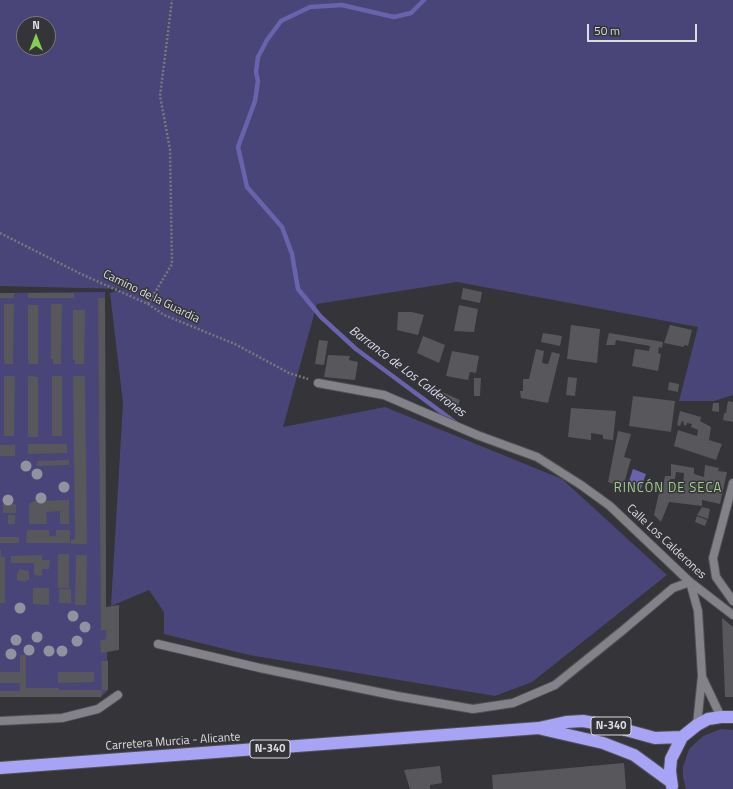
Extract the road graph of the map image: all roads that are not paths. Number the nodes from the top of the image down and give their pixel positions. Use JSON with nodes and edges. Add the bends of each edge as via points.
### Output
{"nodes":[{"id":1,"x":318,"y":383,"type":"road end"},
{"id":2,"x":733,"y":483,"type":"edge"},
{"id":3,"x":690,"y":582,"type":"junction"},
{"id":4,"x":733,"y":600,"type":"edge"},
{"id":5,"x":733,"y":615,"type":"edge"},
{"id":6,"x":158,"y":644,"type":"dead end"},
{"id":7,"x":702,"y":676,"type":"junction"},
{"id":8,"x":118,"y":695,"type":"dead end"},
{"id":9,"x":721,"y":717,"type":"junction"},
{"id":10,"x":733,"y":717,"type":"edge"},
{"id":11,"x":0,"y":721,"type":"edge"},
{"id":12,"x":697,"y":725,"type":"junction"},
{"id":13,"x":539,"y":728,"type":"junction"},
{"id":14,"x":682,"y":737,"type":"junction"},
{"id":15,"x":0,"y":768,"type":"edge"},
{"id":16,"x":672,"y":786,"type":"edge"}],
"edges":[{"from":1,"to":3,"type":"street","name":"Calle Los Calderones","via":[[384,395],[477,435],[537,456],[610,506]]},
{"from":2,"to":4,"type":"street","via":[[713,558],[716,576]]},
{"from":3,"to":5,"type":"street","name":"Calle Los Calderones"},
{"from":3,"to":6,"type":"street","via":[[673,588],[555,685],[513,703],[473,708],[397,696]]},
{"from":3,"to":7,"type":"street","via":[[698,611]]},
{"from":7,"to":9,"type":"street"},
{"from":7,"to":12,"type":"street"},
{"from":8,"to":11,"type":"street","via":[[98,710],[62,718]]},
{"from":9,"to":10,"type":"highway","number":"N-340"},
{"from":9,"to":12,"type":"highway","number":"N-340","via":[[708,719]]},
{"from":12,"to":14,"type":"highway","number":"N-340"},
{"from":13,"to":14,"type":"highway","name":"Carretera Murcia - Alicante","number":"N-340","via":[[583,721],[655,738]]},
{"from":13,"to":15,"type":"highway","name":"Carretera Murcia - Alicante","number":"N-340"},
{"from":13,"to":16,"type":"highway","name":"Carretera Murcia - Alicante","number":"N-340","via":[[603,743],[634,755]]},
{"from":14,"to":16,"type":"highway","number":"N-340","via":[[671,758]]}]}
